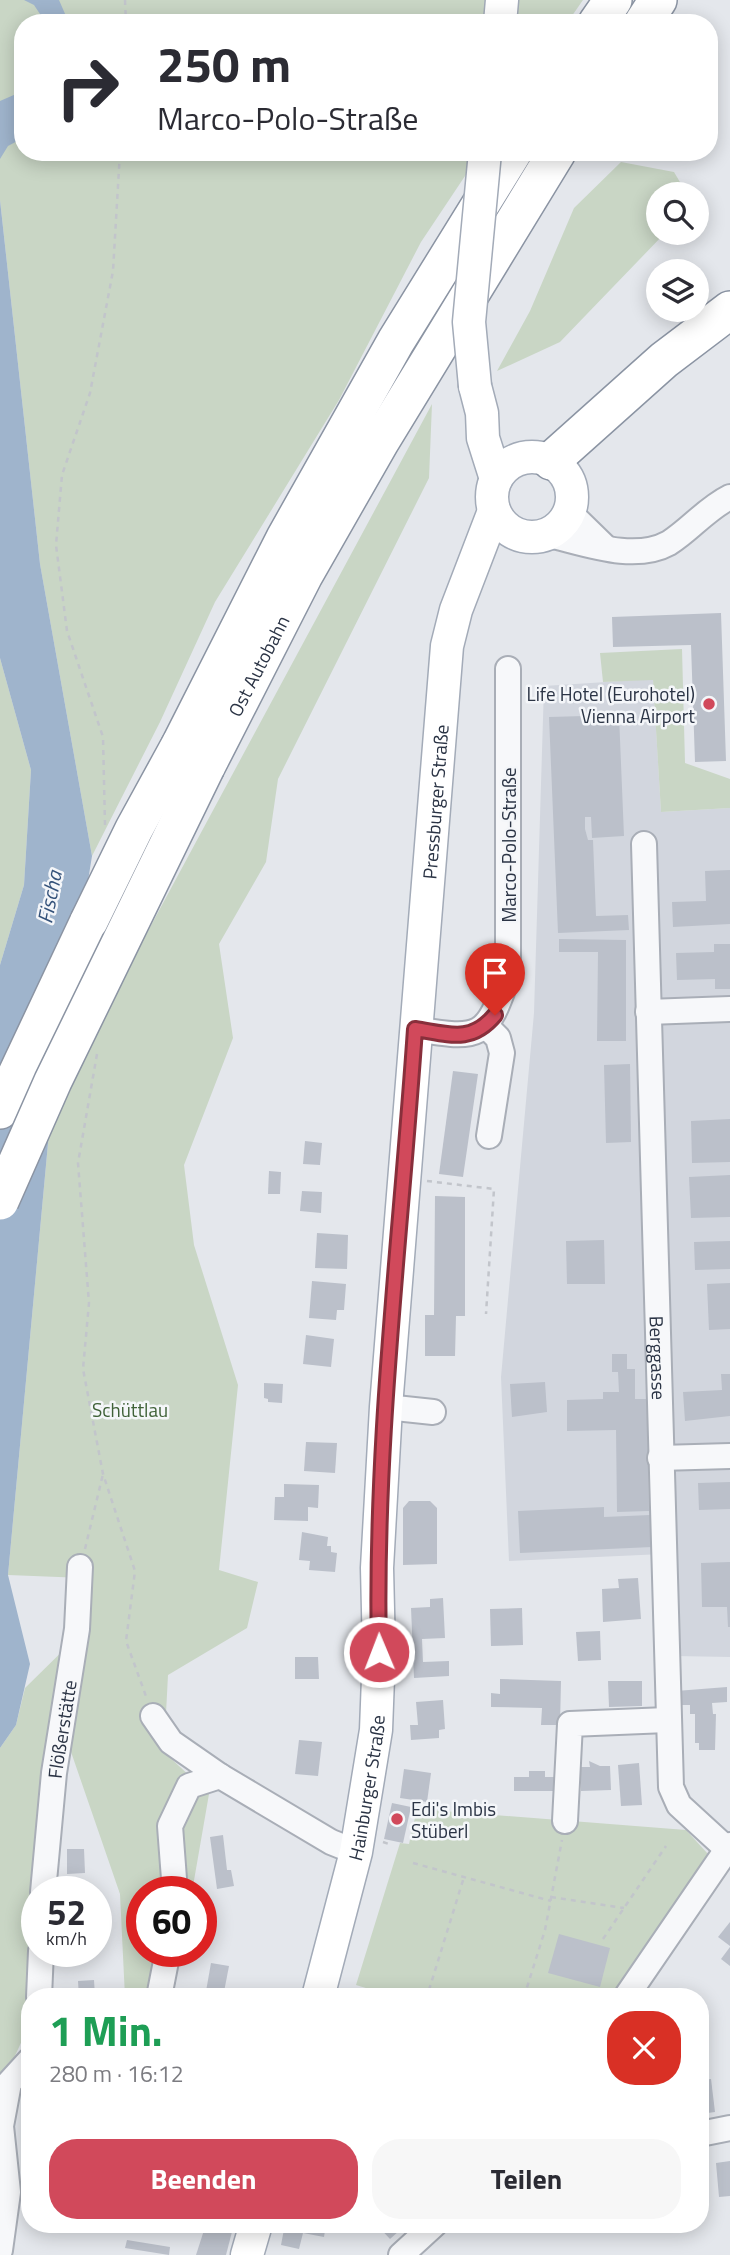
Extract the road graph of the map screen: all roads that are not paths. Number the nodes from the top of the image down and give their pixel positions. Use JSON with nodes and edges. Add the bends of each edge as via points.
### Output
{"nodes":[{"id":1,"x":484,"y":161,"type":"edge"},
{"id":2,"x":507,"y":161,"type":"edge"},
{"id":3,"x":552,"y":161,"type":"edge"},
{"id":4,"x":730,"y":310,"type":"edge"},
{"id":5,"x":730,"y":337,"type":"edge"},
{"id":6,"x":478,"y":399,"type":"junction"},
{"id":7,"x":553,"y":478,"type":"junction"},
{"id":8,"x":496,"y":479,"type":"junction"},
{"id":9,"x":730,"y":497,"type":"edge"},
{"id":10,"x":494,"y":511,"type":"junction"},
{"id":11,"x":535,"y":535,"type":"junction"},
{"id":12,"x":605,"y":546,"type":"junction"},
{"id":13,"x":469,"y":576,"type":"junction"},
{"id":14,"x":508,"y":668,"type":"dead end"},
{"id":15,"x":193,"y":756,"type":"junction"},
{"id":16,"x":644,"y":844,"type":"dead end"},
{"id":17,"x":730,"y":1009,"type":"edge"},
{"id":18,"x":648,"y":1012,"type":"junction"},
{"id":19,"x":486,"y":1026,"type":"junction"},
{"id":20,"x":415,"y":1029,"type":"junction"},
{"id":21,"x":0,"y":1110,"type":"edge"},
{"id":22,"x":489,"y":1136,"type":"dead end"},
{"id":23,"x":0,"y":1201,"type":"edge"},
{"id":24,"x":386,"y":1407,"type":"junction"},
{"id":25,"x":433,"y":1412,"type":"dead end"},
{"id":26,"x":730,"y":1456,"type":"edge"},
{"id":27,"x":660,"y":1458,"type":"junction"},
{"id":28,"x":80,"y":1567,"type":"road end"},
{"id":29,"x":153,"y":1716,"type":"road end"},
{"id":30,"x":667,"y":1720,"type":"junction"},
{"id":31,"x":220,"y":1776,"type":"junction"},
{"id":32,"x":565,"y":1821,"type":"road end"},
{"id":33,"x":370,"y":1847,"type":"junction"},
{"id":34,"x":729,"y":1847,"type":"edge"},
{"id":35,"x":44,"y":1876,"type":"edge"},
{"id":36,"x":174,"y":1876,"type":"edge"},
{"id":37,"x":722,"y":1876,"type":"edge"},
{"id":38,"x":40,"y":1967,"type":"edge"},
{"id":39,"x":165,"y":1967,"type":"edge"},
{"id":40,"x":39,"y":1988,"type":"edge"},
{"id":41,"x":161,"y":1988,"type":"edge"},
{"id":42,"x":321,"y":1988,"type":"edge"},
{"id":43,"x":633,"y":1988,"type":"edge"},
{"id":44,"x":21,"y":2070,"type":"edge"},
{"id":45,"x":730,"y":2128,"type":"edge"},
{"id":46,"x":709,"y":2132,"type":"edge"},
{"id":47,"x":253,"y":2233,"type":"edge"},
{"id":48,"x":425,"y":2233,"type":"edge"},
{"id":49,"x":0,"y":2250,"type":"edge"},
{"id":50,"x":247,"y":2255,"type":"edge"},
{"id":51,"x":401,"y":2255,"type":"edge"}],
"edges":[{"from":1,"to":6,"type":"main road","bridge":true,"via":[[469,321]]},
{"from":2,"to":15,"type":"highway","name":"Ost Autobahn","via":[[396,341],[285,538]]},
{"from":3,"to":15,"type":"highway","name":"Ost Autobahn"},
{"from":4,"to":7,"type":"highway","via":[[664,360]]},
{"from":5,"to":7,"type":"highway","via":[[605,442]]},
{"from":6,"to":7,"type":"main road"},
{"from":6,"to":8,"type":"main road","via":[[483,438]]},
{"from":7,"to":8,"type":"main road","via":[[508,465]]},
{"from":7,"to":11,"type":"main road","via":[[563,522]]},
{"from":7,"to":12,"type":"street"},
{"from":8,"to":10,"type":"main road"},
{"from":9,"to":12,"type":"street","via":[[710,507],[667,544],[646,551]]},
{"from":10,"to":11,"type":"main road","via":[[506,527]]},
{"from":10,"to":13,"type":"main road","name":"Pressburger Straße"},
{"from":11,"to":12,"type":"street"},
{"from":11,"to":13,"type":"main road"},
{"from":13,"to":20,"type":"main road","name":"Pressburger Straße","via":[[447,646]]},
{"from":14,"to":19,"type":"street","name":"Marco-Polo-Straße","via":[[508,975],[495,1015]]},
{"from":15,"to":21,"type":"highway","name":"Ost Autobahn","bridge":true,"via":[[134,829]]},
{"from":15,"to":23,"type":"highway","name":"Ost Autobahn","bridge":true},
{"from":16,"to":18,"type":"street","name":"Berggasse"},
{"from":17,"to":18,"type":"street"},
{"from":18,"to":27,"type":"street","name":"Berggasse"},
{"from":19,"to":20,"type":"street","via":[[462,1037]]},
{"from":19,"to":22,"type":"street","via":[[498,1038],[502,1053]]},
{"from":20,"to":24,"type":"main road","name":"Hainburger Straße"},
{"from":24,"to":25,"type":"street"},
{"from":24,"to":33,"type":"main road","name":"Hainburger Straße"},
{"from":26,"to":27,"type":"street"},
{"from":27,"to":30,"type":"street","name":"Berggasse"},
{"from":28,"to":35,"type":"street","name":"Flößerstätte","via":[[77,1629],[54,1773]]},
{"from":29,"to":31,"type":"street","via":[[171,1742]]},
{"from":30,"to":32,"type":"street","via":[[570,1724]]},
{"from":30,"to":34,"type":"street","name":"Berggasse","via":[[671,1787],[679,1805]]},
{"from":31,"to":33,"type":"street","via":[[331,1842]]},
{"from":31,"to":36,"type":"street","via":[[189,1786],[170,1826]]},
{"from":33,"to":42,"type":"main road","name":"Hainburger Straße"},
{"from":34,"to":37,"type":"street"},
{"from":37,"to":43,"type":"street"},
{"from":38,"to":40,"type":"street"},
{"from":39,"to":41,"type":"street"},
{"from":44,"to":49,"type":"street","via":[[9,2084],[1,2126],[8,2192]]},
{"from":45,"to":46,"type":"street"},
{"from":47,"to":50,"type":"main road"},
{"from":48,"to":51,"type":"street"}]}
